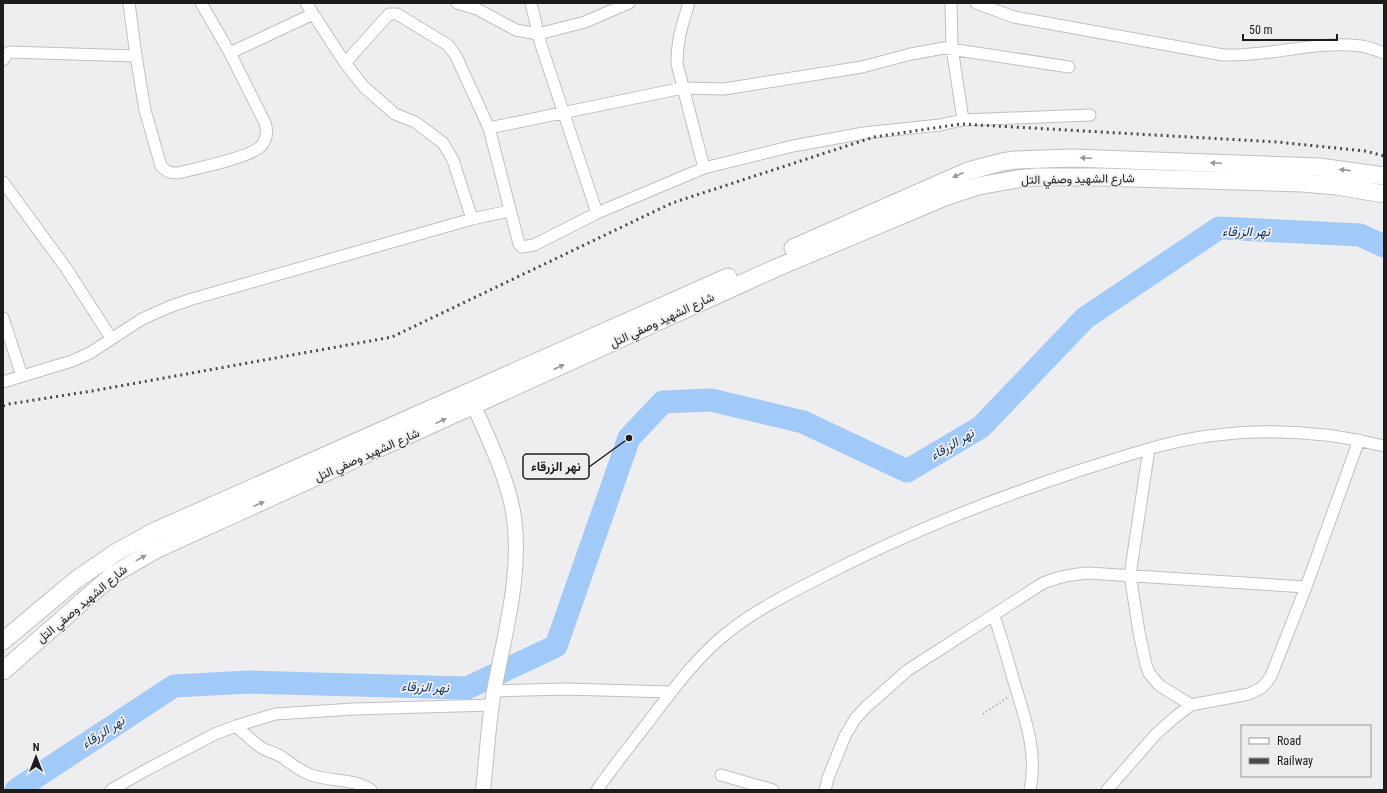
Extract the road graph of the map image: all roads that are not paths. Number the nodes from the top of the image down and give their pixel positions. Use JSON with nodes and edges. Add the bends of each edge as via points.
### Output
{"nodes":[{"id":1,"x":129,"y":3,"type":"edge"},
{"id":2,"x":201,"y":3,"type":"edge"},
{"id":3,"x":306,"y":3,"type":"edge"},
{"id":4,"x":457,"y":3,"type":"edge"},
{"id":5,"x":531,"y":3,"type":"edge"},
{"id":6,"x":629,"y":3,"type":"edge"},
{"id":7,"x":689,"y":3,"type":"edge"},
{"id":8,"x":951,"y":3,"type":"edge"},
{"id":9,"x":976,"y":3,"type":"edge"},
{"id":10,"x":314,"y":14,"type":"junction"},
{"id":11,"x":538,"y":34,"type":"junction"},
{"id":12,"x":952,"y":48,"type":"junction"},
{"id":13,"x":5,"y":53,"type":"edge"},
{"id":14,"x":230,"y":53,"type":"junction"},
{"id":15,"x":1384,"y":53,"type":"edge"},
{"id":16,"x":136,"y":56,"type":"junction"},
{"id":17,"x":345,"y":63,"type":"junction"},
{"id":18,"x":1069,"y":67,"type":"dead end"},
{"id":19,"x":683,"y":88,"type":"junction"},
{"id":20,"x":564,"y":114,"type":"junction"},
{"id":21,"x":1090,"y":115,"type":"dead end"},
{"id":22,"x":962,"y":120,"type":"junction"},
{"id":23,"x":488,"y":128,"type":"junction"},
{"id":24,"x":1015,"y":160,"type":"junction"},
{"id":25,"x":704,"y":168,"type":"junction"},
{"id":26,"x":1384,"y":176,"type":"edge"},
{"id":27,"x":1017,"y":179,"type":"junction"},
{"id":28,"x":3,"y":182,"type":"edge"},
{"id":29,"x":1384,"y":194,"type":"edge"},
{"id":30,"x":510,"y":211,"type":"junction"},
{"id":31,"x":597,"y":213,"type":"junction"},
{"id":32,"x":472,"y":219,"type":"junction"},
{"id":33,"x":3,"y":318,"type":"edge"},
{"id":34,"x":111,"y":338,"type":"junction"},
{"id":35,"x":22,"y":376,"type":"junction"},
{"id":36,"x":3,"y":382,"type":"edge"},
{"id":37,"x":474,"y":406,"type":"junction"},
{"id":38,"x":1359,"y":440,"type":"junction"},
{"id":39,"x":1384,"y":446,"type":"edge"},
{"id":40,"x":1149,"y":449,"type":"junction"},
{"id":41,"x":1130,"y":575,"type":"junction"},
{"id":42,"x":1306,"y":587,"type":"junction"},
{"id":43,"x":45,"y":605,"type":"junction"},
{"id":44,"x":994,"y":615,"type":"junction"},
{"id":45,"x":59,"y":622,"type":"junction"},
{"id":46,"x":3,"y":641,"type":"edge"},
{"id":47,"x":3,"y":671,"type":"edge"},
{"id":48,"x":671,"y":692,"type":"junction"},
{"id":49,"x":493,"y":698,"type":"junction"},
{"id":50,"x":1191,"y":705,"type":"junction"},
{"id":51,"x":236,"y":726,"type":"junction"},
{"id":52,"x":721,"y":775,"type":"dead end"},
{"id":53,"x":111,"y":790,"type":"edge"},
{"id":54,"x":371,"y":790,"type":"edge"},
{"id":55,"x":484,"y":790,"type":"edge"},
{"id":56,"x":597,"y":790,"type":"edge"},
{"id":57,"x":773,"y":790,"type":"edge"},
{"id":58,"x":826,"y":790,"type":"edge"},
{"id":59,"x":1030,"y":790,"type":"edge"},
{"id":60,"x":1107,"y":790,"type":"edge"}],
"edges":[{"from":1,"to":16,"type":"street"},
{"from":2,"to":14,"type":"street"},
{"from":3,"to":10,"type":"street"},
{"from":4,"to":11,"type":"street","via":[[488,14],[516,30]]},
{"from":5,"to":11,"type":"street"},
{"from":6,"to":11,"type":"street","via":[[585,22]]},
{"from":7,"to":19,"type":"street","via":[[677,48],[677,64]]},
{"from":8,"to":12,"type":"street"},
{"from":9,"to":15,"type":"street","via":[[1014,17],[1224,55],[1243,56],[1332,45],[1362,46]]},
{"from":10,"to":14,"type":"street"},
{"from":10,"to":17,"type":"street"},
{"from":11,"to":20,"type":"street"},
{"from":12,"to":18,"type":"street"},
{"from":12,"to":19,"type":"street","via":[[935,49],[862,67],[724,89]]},
{"from":12,"to":22,"type":"street"},
{"from":13,"to":16,"type":"street"},
{"from":14,"to":16,"type":"street","via":[[265,123],[267,135],[260,147],[249,154],[178,173],[166,171],[161,166],[145,110]]},
{"from":17,"to":23,"type":"street","via":[[386,16],[397,14],[448,45],[456,56]]},
{"from":17,"to":32,"type":"street","via":[[376,99],[395,114],[424,128],[443,144],[453,160]]},
{"from":19,"to":20,"type":"street"},
{"from":19,"to":25,"type":"street"},
{"from":20,"to":23,"type":"street"},
{"from":20,"to":31,"type":"street"},
{"from":21,"to":22,"type":"street"},
{"from":22,"to":25,"type":"street","via":[[940,125],[864,133],[793,146]]},
{"from":23,"to":30,"type":"street"},
{"from":26,"to":24,"type":"main road","name":"شارع الشهيد وصفي التل","one_way":true,"via":[[1319,167],[1072,158]]},
{"from":24,"to":27,"type":"main road"},
{"from":24,"to":43,"type":"main road","name":"شارع الشهيد وصفي التل","one_way":true,"via":[[968,171],[153,532],[115,553]]},
{"from":25,"to":31,"type":"street"},
{"from":27,"to":29,"type":"main road","name":"شارع الشهيد وصفي التل","via":[[1100,177],[1302,183]]},
{"from":37,"to":27,"type":"main road","name":"شارع الشهيد وصفي التل","one_way":true,"via":[[798,259],[945,197],[978,186]]},
{"from":28,"to":34,"type":"street","via":[[66,268]]},
{"from":30,"to":31,"type":"street","via":[[522,247],[534,245]]},
{"from":30,"to":32,"type":"street"},
{"from":32,"to":34,"type":"street","via":[[192,299],[142,319]]},
{"from":33,"to":35,"type":"street"},
{"from":34,"to":35,"type":"street","via":[[90,353],[72,361]]},
{"from":35,"to":36,"type":"street"},
{"from":45,"to":37,"type":"main road","name":"شارع الشهيد وصفي التل","one_way":true,"via":[[114,574],[157,549]]},
{"from":37,"to":49,"type":"street","via":[[502,475],[513,511],[516,547],[514,593]]},
{"from":38,"to":39,"type":"street"},
{"from":38,"to":40,"type":"street","via":[[1286,431],[1254,432],[1204,437]]},
{"from":38,"to":42,"type":"street"},
{"from":40,"to":41,"type":"street"},
{"from":40,"to":48,"type":"street","via":[[1030,487],[947,518],[804,586],[743,620],[725,634]]},
{"from":41,"to":42,"type":"street"},
{"from":41,"to":44,"type":"street","via":[[1088,573],[1056,578],[1033,588]]},
{"from":41,"to":50,"type":"street","via":[[1149,673],[1159,685]]},
{"from":42,"to":50,"type":"street","via":[[1266,683],[1249,694]]},
{"from":43,"to":45,"type":"main road"},
{"from":43,"to":46,"type":"main road","name":"شارع الشهيد وصفي التل"},
{"from":44,"to":58,"type":"street","via":[[908,670],[866,707],[845,736],[828,778]]},
{"from":44,"to":59,"type":"street","via":[[1029,730],[1033,759]]},
{"from":45,"to":47,"type":"main road","name":"شارع الشهيد وصفي التل"},
{"from":48,"to":49,"type":"street","via":[[565,689]]},
{"from":48,"to":56,"type":"street"},
{"from":49,"to":51,"type":"street","via":[[275,714]]},
{"from":49,"to":55,"type":"street"},
{"from":50,"to":60,"type":"street","via":[[1155,735]]},
{"from":51,"to":53,"type":"street"},
{"from":51,"to":54,"type":"street","via":[[263,748],[310,775],[358,783]]},
{"from":52,"to":57,"type":"street"}]}
